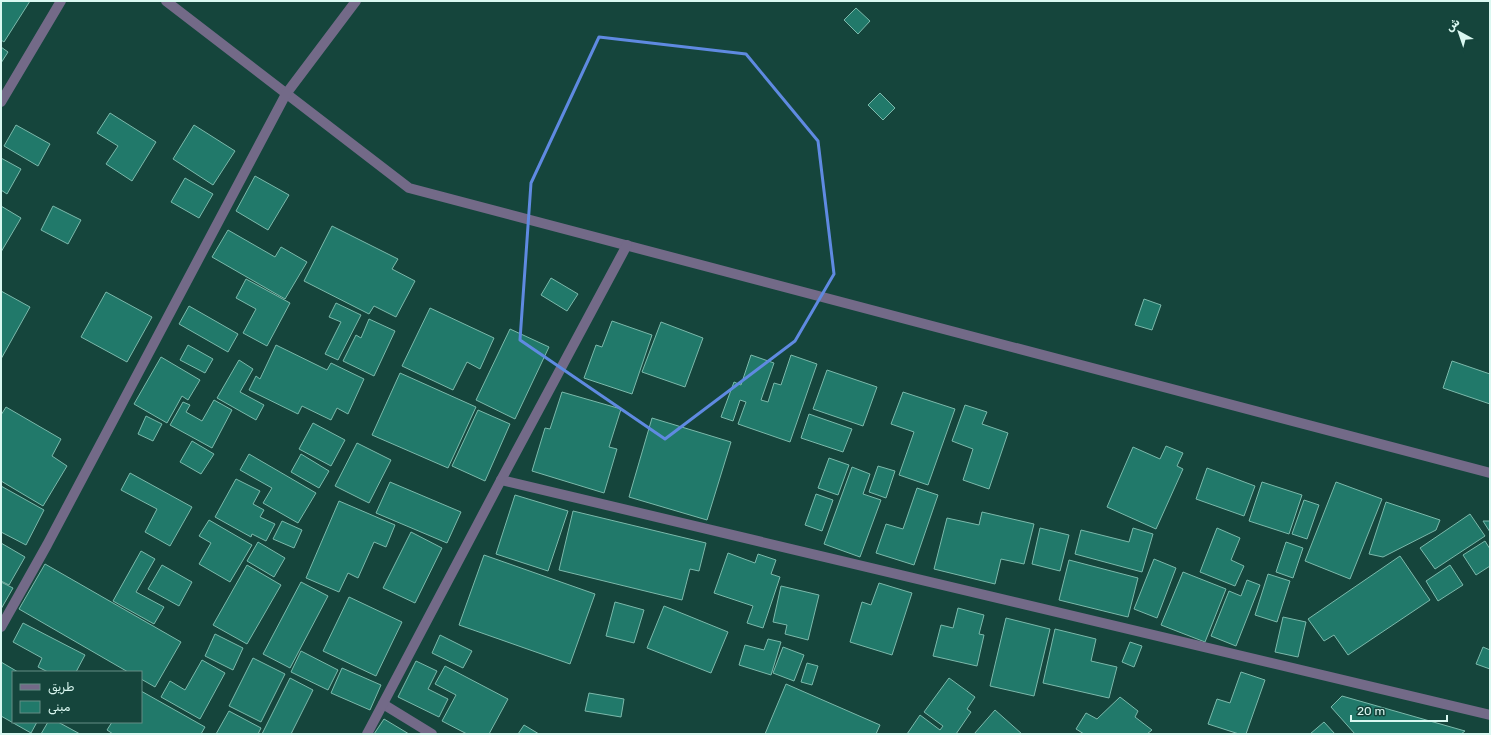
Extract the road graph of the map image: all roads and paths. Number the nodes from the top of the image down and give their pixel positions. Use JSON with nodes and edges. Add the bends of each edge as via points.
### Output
{"nodes":[{"id":1,"x":61,"y":1,"type":"edge"},
{"id":2,"x":166,"y":1,"type":"edge"},
{"id":3,"x":356,"y":1,"type":"edge"},
{"id":4,"x":286,"y":94,"type":"junction"},
{"id":5,"x":1,"y":102,"type":"edge"},
{"id":6,"x":627,"y":245,"type":"junction"},
{"id":7,"x":1490,"y":473,"type":"edge"},
{"id":8,"x":501,"y":480,"type":"junction"},
{"id":9,"x":1,"y":627,"type":"edge"},
{"id":10,"x":384,"y":704,"type":"junction"},
{"id":11,"x":1490,"y":715,"type":"edge"},
{"id":12,"x":367,"y":734,"type":"edge"},
{"id":13,"x":432,"y":734,"type":"edge"}],
"edges":[{"from":1,"to":5,"type":"street"},
{"from":2,"to":4,"type":"street"},
{"from":3,"to":4,"type":"street"},
{"from":4,"to":6,"type":"street","via":[[408,188]]},
{"from":4,"to":9,"type":"street","via":[[47,546]]},
{"from":6,"to":7,"type":"street"},
{"from":6,"to":8,"type":"street"},
{"from":8,"to":10,"type":"street"},
{"from":8,"to":11,"type":"street"},
{"from":10,"to":12,"type":"street"},
{"from":10,"to":13,"type":"street"}]}
